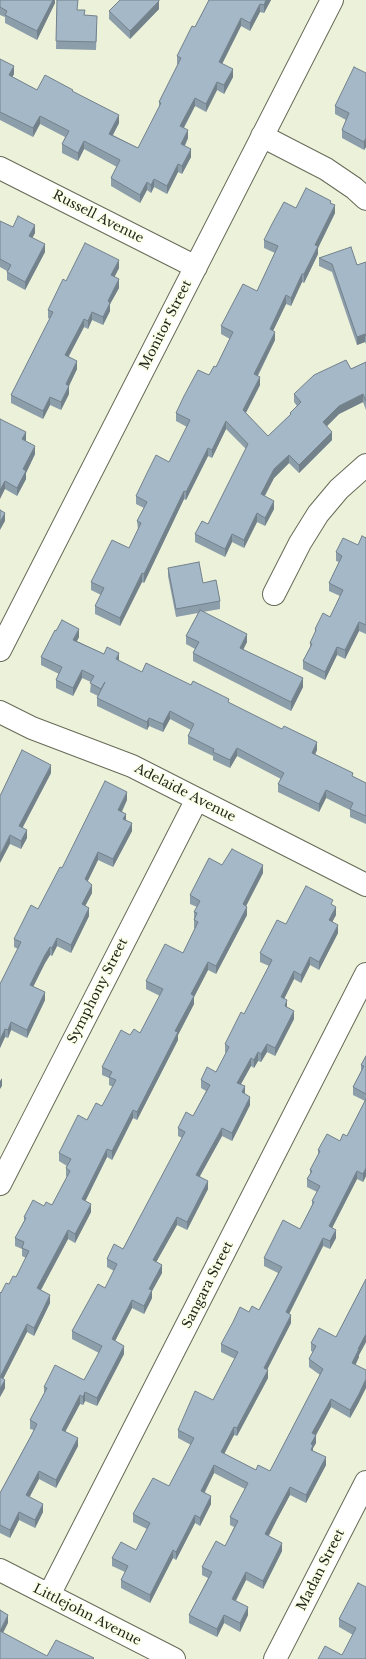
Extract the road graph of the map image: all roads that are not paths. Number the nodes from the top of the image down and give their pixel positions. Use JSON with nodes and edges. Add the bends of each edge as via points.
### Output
{"nodes":[{"id":1,"x":332,"y":0,"type":"edge"},
{"id":2,"x":262,"y":136,"type":"junction"},
{"id":3,"x":0,"y":168,"type":"edge"},
{"id":4,"x":366,"y":199,"type":"edge"},
{"id":5,"x":196,"y":267,"type":"junction"},
{"id":6,"x":366,"y":465,"type":"edge"},
{"id":7,"x":274,"y":594,"type":"dead end"},
{"id":8,"x":0,"y":650,"type":"edge"},
{"id":9,"x":0,"y":712,"type":"edge"},
{"id":10,"x":197,"y":799,"type":"junction"},
{"id":11,"x":366,"y":885,"type":"edge"},
{"id":12,"x":366,"y":974,"type":"edge"},
{"id":13,"x":0,"y":1184,"type":"edge"},
{"id":14,"x":366,"y":1482,"type":"edge"},
{"id":15,"x":0,"y":1570,"type":"edge"},
{"id":16,"x":49,"y":1595,"type":"junction"},
{"id":17,"x":174,"y":1659,"type":"edge"},
{"id":18,"x":276,"y":1659,"type":"edge"}],
"edges":[{"from":1,"to":2,"type":"street","name":"Monitor Street"},
{"from":2,"to":4,"type":"street","via":[[326,170]]},
{"from":2,"to":5,"type":"street","name":"Monitor Street"},
{"from":3,"to":5,"type":"street","name":"Russell Avenue"},
{"from":5,"to":8,"type":"street","name":"Monitor Street"},
{"from":6,"to":7,"type":"street","via":[[339,489],[318,514]]},
{"from":9,"to":10,"type":"street","name":"Adelaide Avenue","via":[[32,728],[132,766]]},
{"from":10,"to":11,"type":"street","name":"Adelaide Avenue"},
{"from":10,"to":13,"type":"street","name":"Symphony Street"},
{"from":12,"to":16,"type":"street","name":"Sangara Street"},
{"from":14,"to":18,"type":"street","name":"Madan Street"},
{"from":15,"to":16,"type":"street","name":"Littlejohn Avenue"},
{"from":16,"to":17,"type":"street","name":"Littlejohn Avenue"}]}
